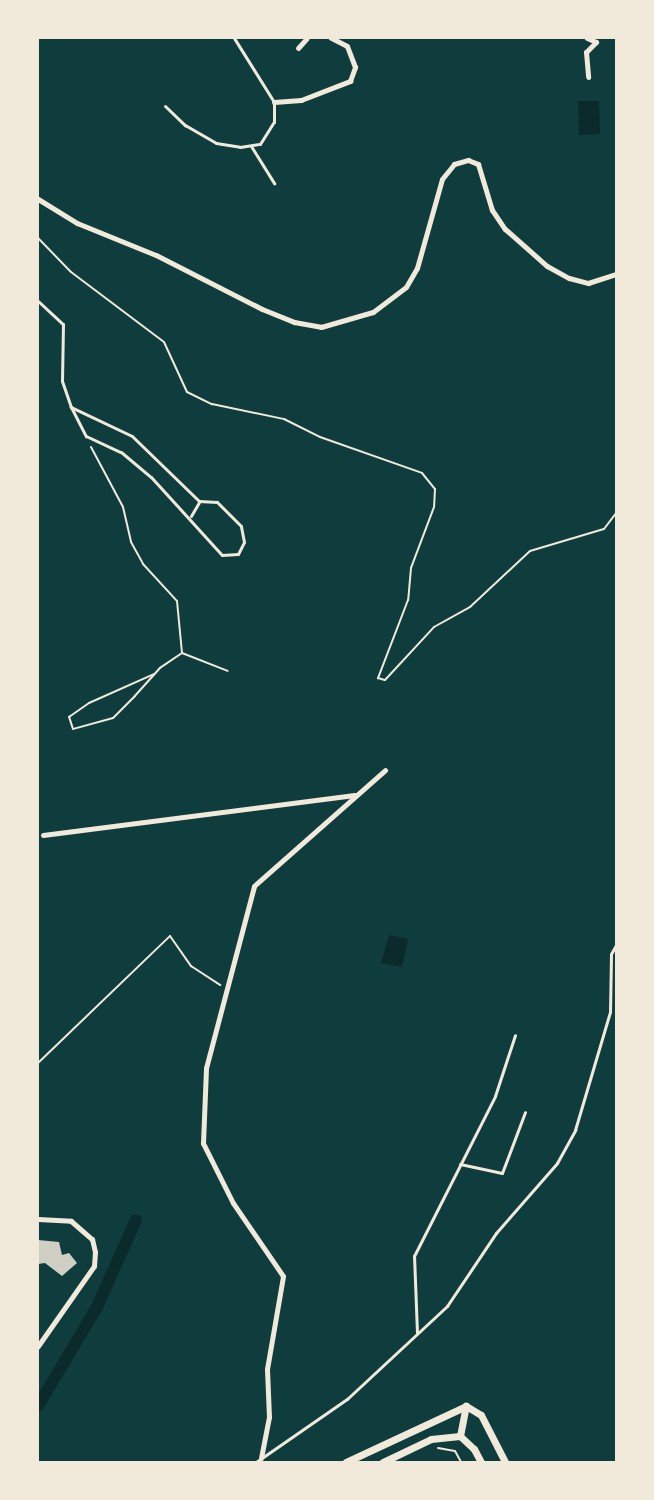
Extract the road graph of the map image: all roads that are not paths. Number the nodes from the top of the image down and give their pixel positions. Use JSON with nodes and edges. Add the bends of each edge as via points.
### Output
{"nodes":[{"id":1,"x":234,"y":38,"type":"edge"},
{"id":2,"x":307,"y":38,"type":"edge"},
{"id":3,"x":331,"y":38,"type":"edge"},
{"id":4,"x":587,"y":38,"type":"edge"},
{"id":5,"x":298,"y":48,"type":"dead end"},
{"id":6,"x":588,"y":77,"type":"dead end"},
{"id":7,"x":274,"y":102,"type":"junction"},
{"id":8,"x":165,"y":105,"type":"dead end"},
{"id":9,"x":250,"y":146,"type":"junction"},
{"id":10,"x":274,"y":183,"type":"dead end"},
{"id":11,"x":38,"y":199,"type":"edge"},
{"id":12,"x":616,"y":274,"type":"edge"},
{"id":13,"x":38,"y":301,"type":"edge"},
{"id":14,"x":70,"y":407,"type":"junction"},
{"id":15,"x":199,"y":501,"type":"junction"},
{"id":16,"x":190,"y":516,"type":"junction"},
{"id":17,"x":385,"y":770,"type":"dead end"},
{"id":18,"x":356,"y":795,"type":"junction"},
{"id":19,"x":43,"y":835,"type":"dead end"},
{"id":20,"x":616,"y":945,"type":"edge"},
{"id":21,"x":515,"y":1035,"type":"dead end"},
{"id":22,"x":525,"y":1112,"type":"dead end"},
{"id":23,"x":460,"y":1164,"type":"junction"},
{"id":24,"x":38,"y":1219,"type":"edge"},
{"id":25,"x":417,"y":1333,"type":"junction"},
{"id":26,"x":38,"y":1346,"type":"edge"},
{"id":27,"x":466,"y":1406,"type":"junction"},
{"id":28,"x":460,"y":1436,"type":"junction"},
{"id":29,"x":259,"y":1460,"type":"edge"},
{"id":30,"x":346,"y":1462,"type":"edge"},
{"id":31,"x":383,"y":1462,"type":"edge"},
{"id":32,"x":482,"y":1462,"type":"edge"},
{"id":33,"x":505,"y":1462,"type":"edge"}],
"edges":[{"from":1,"to":7,"type":"lane"},
{"from":2,"to":5,"type":"street"},
{"from":3,"to":7,"type":"street","via":[[347,46],[355,67],[350,81],[301,100]]},
{"from":4,"to":6,"type":"street","via":[[596,42],[586,52]]},
{"from":7,"to":9,"type":"lane","via":[[274,122],[260,144]]},
{"from":8,"to":9,"type":"lane","via":[[185,125],[216,143]]},
{"from":9,"to":10,"type":"lane"},
{"from":11,"to":12,"type":"street","via":[[77,223],[156,255],[262,309],[294,322],[321,327],[373,312],[406,287],[417,268],[442,179],[454,164],[468,160],[478,164],[492,210],[505,229],[547,266],[588,283]]},
{"from":13,"to":14,"type":"lane","via":[[63,324],[62,381]]},
{"from":14,"to":15,"type":"lane","via":[[132,436]]},
{"from":14,"to":16,"type":"lane","via":[[86,436],[121,452]]},
{"from":15,"to":16,"type":"lane"},
{"from":15,"to":16,"type":"lane","via":[[217,502],[241,526],[244,542],[238,554],[222,555]]},
{"from":17,"to":18,"type":"street"},
{"from":18,"to":19,"type":"street"},
{"from":18,"to":29,"type":"street","via":[[254,886],[206,1068],[203,1143],[233,1203],[283,1276],[267,1369],[269,1417]]},
{"from":20,"to":25,"type":"lane","via":[[611,954],[610,1012],[575,1130],[557,1163],[496,1233],[447,1306]]},
{"from":21,"to":23,"type":"lane","via":[[495,1096]]},
{"from":22,"to":23,"type":"lane","via":[[502,1173]]},
{"from":23,"to":25,"type":"lane","via":[[414,1256]]},
{"from":24,"to":26,"type":"street","via":[[71,1221],[92,1239],[95,1252],[94,1266]]},
{"from":25,"to":29,"type":"lane","via":[[347,1399]]},
{"from":27,"to":28,"type":"street"},
{"from":27,"to":30,"type":"street"},
{"from":27,"to":33,"type":"street","via":[[481,1415]]},
{"from":28,"to":31,"type":"street","via":[[430,1439]]},
{"from":28,"to":32,"type":"street"}]}
